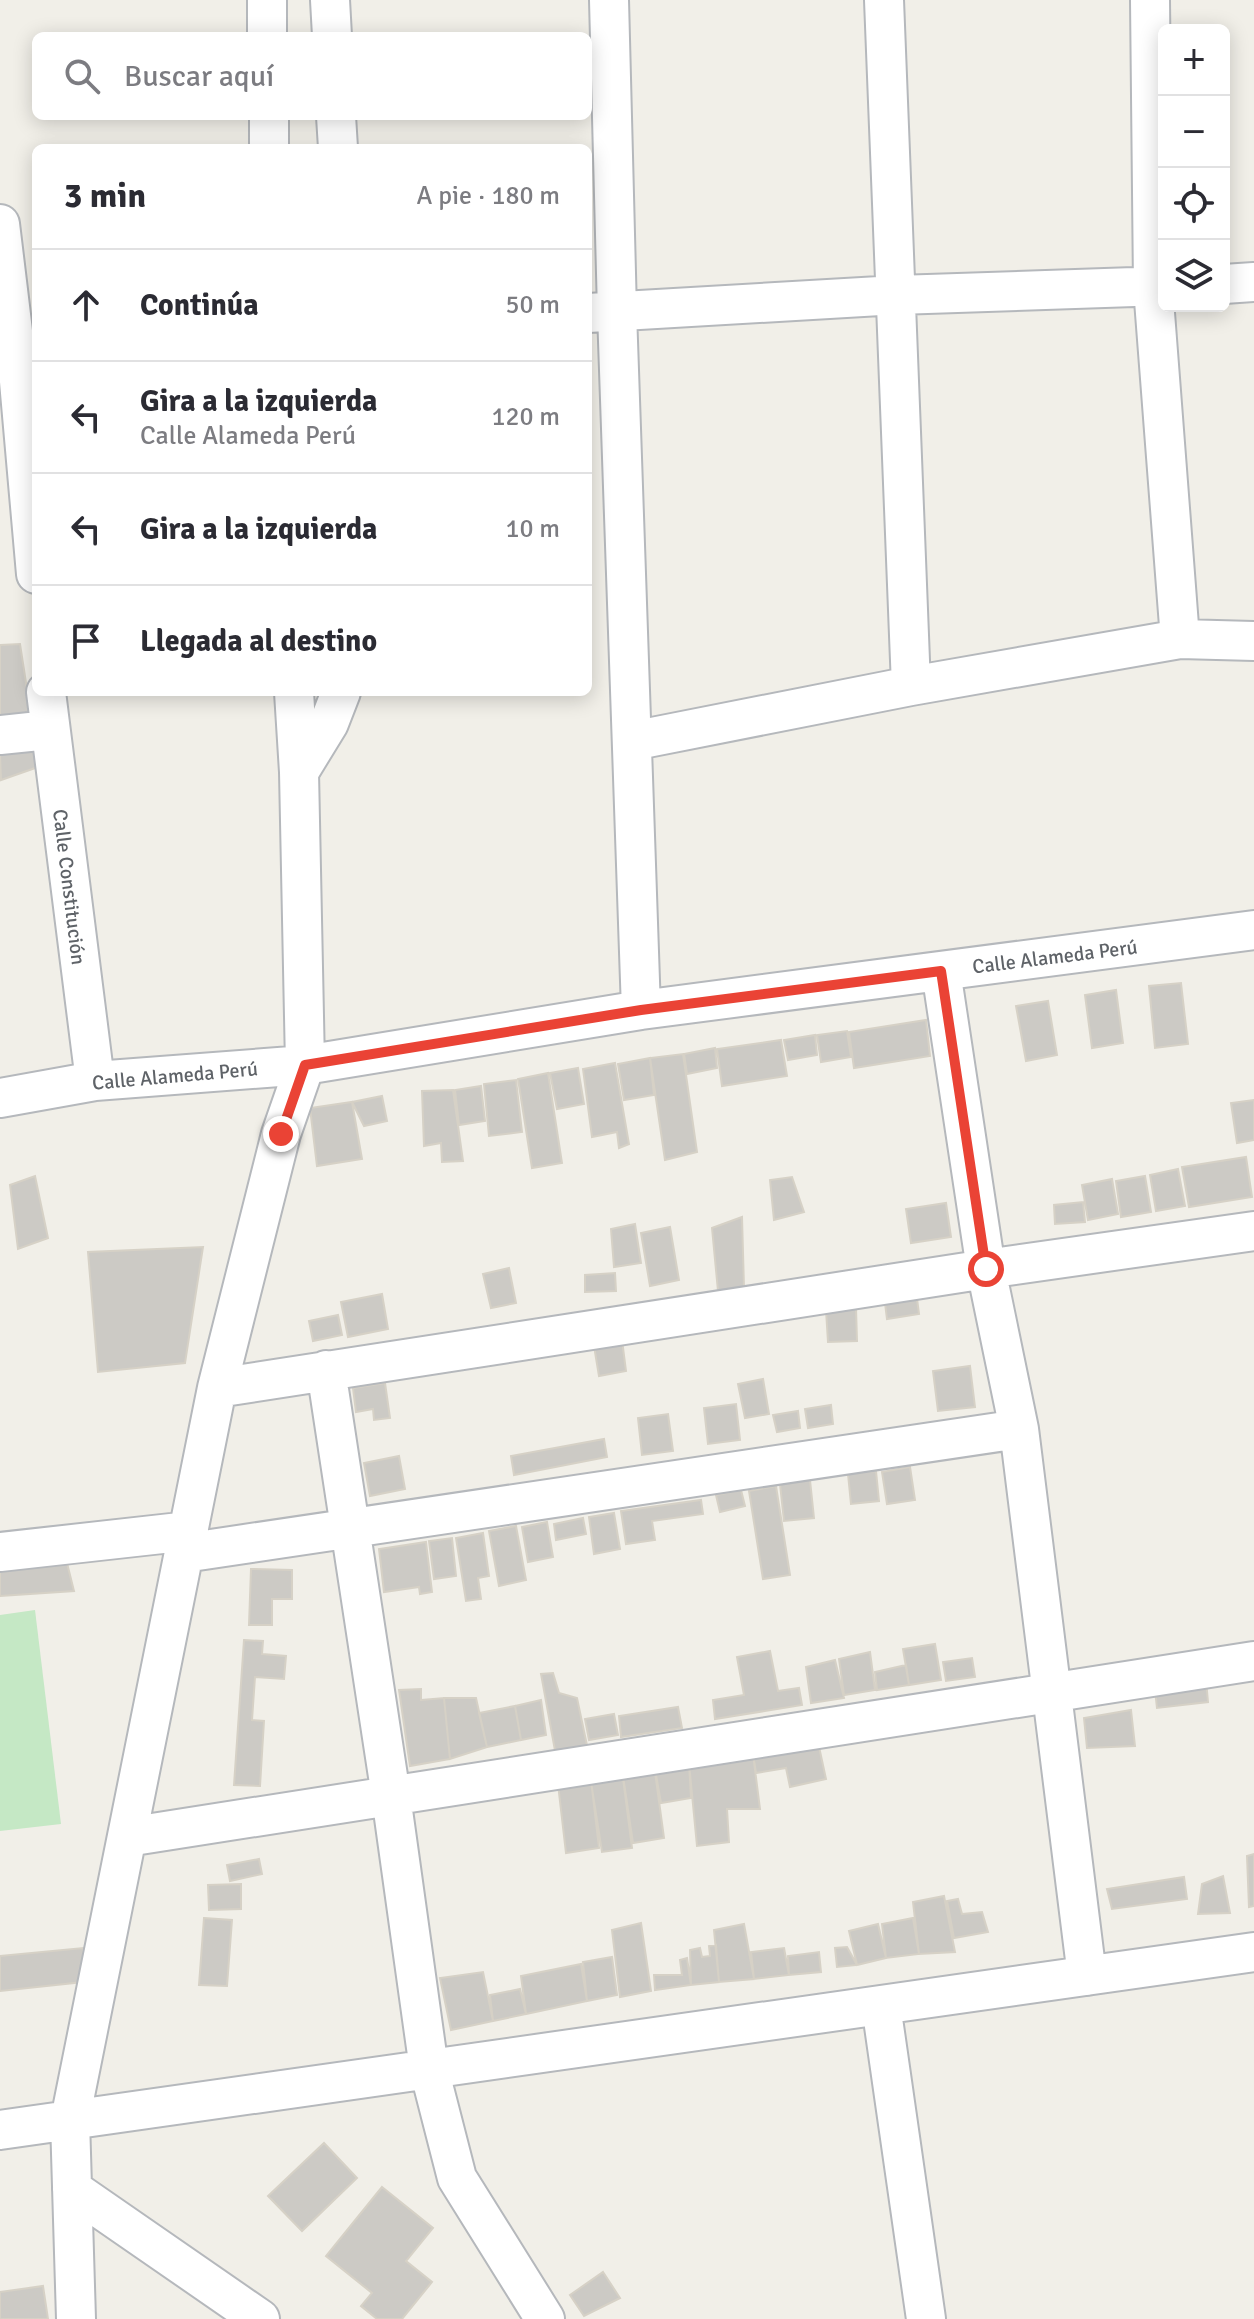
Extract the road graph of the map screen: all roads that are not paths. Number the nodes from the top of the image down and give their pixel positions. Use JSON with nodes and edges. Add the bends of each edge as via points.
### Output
{"nodes":[{"id":1,"x":267,"y":0,"type":"edge"},
{"id":2,"x":330,"y":0,"type":"edge"},
{"id":3,"x":609,"y":0,"type":"edge"},
{"id":4,"x":884,"y":0,"type":"edge"},
{"id":5,"x":1150,"y":0,"type":"edge"},
{"id":6,"x":267,"y":32,"type":"edge"},
{"id":7,"x":332,"y":32,"type":"edge"},
{"id":8,"x":269,"y":120,"type":"edge"},
{"id":9,"x":336,"y":120,"type":"edge"},
{"id":10,"x":269,"y":144,"type":"edge"},
{"id":11,"x":338,"y":144,"type":"edge"},
{"id":12,"x":0,"y":224,"type":"edge"},
{"id":13,"x":1254,"y":282,"type":"edge"},
{"id":14,"x":1230,"y":284,"type":"edge"},
{"id":15,"x":1158,"y":286,"type":"edge"},
{"id":16,"x":897,"y":295,"type":"junction"},
{"id":17,"x":1160,"y":312,"type":"edge"},
{"id":18,"x":602,"y":313,"type":"edge"},
{"id":19,"x":28,"y":380,"type":"edge"},
{"id":20,"x":12,"y":438,"type":"edge"},
{"id":21,"x":32,"y":551,"type":"edge"},
{"id":22,"x":1180,"y":639,"type":"junction"},
{"id":23,"x":1254,"y":641,"type":"edge"},
{"id":24,"x":911,"y":686,"type":"junction"},
{"id":25,"x":46,"y":696,"type":"edge"},
{"id":26,"x":294,"y":696,"type":"edge"},
{"id":27,"x":339,"y":696,"type":"edge"},
{"id":28,"x":49,"y":730,"type":"junction"},
{"id":29,"x":0,"y":735,"type":"edge"},
{"id":30,"x":632,"y":741,"type":"junction"},
{"id":31,"x":299,"y":772,"type":"junction"},
{"id":32,"x":1254,"y":930,"type":"edge"},
{"id":33,"x":941,"y":971,"type":"junction"},
{"id":34,"x":641,"y":1010,"type":"junction"},
{"id":35,"x":305,"y":1065,"type":"junction"},
{"id":36,"x":95,"y":1081,"type":"junction"},
{"id":37,"x":0,"y":1098,"type":"edge"},
{"id":38,"x":1254,"y":1231,"type":"edge"},
{"id":39,"x":986,"y":1269,"type":"junction"},
{"id":40,"x":326,"y":1370,"type":"junction"},
{"id":41,"x":217,"y":1388,"type":"junction"},
{"id":42,"x":1019,"y":1429,"type":"junction"},
{"id":43,"x":350,"y":1528,"type":"junction"},
{"id":44,"x":186,"y":1542,"type":"junction"},
{"id":45,"x":0,"y":1552,"type":"edge"},
{"id":46,"x":1254,"y":1661,"type":"edge"},
{"id":47,"x":1054,"y":1693,"type":"junction"},
{"id":48,"x":391,"y":1796,"type":"junction"},
{"id":49,"x":127,"y":1837,"type":"junction"},
{"id":50,"x":1254,"y":1952,"type":"edge"},
{"id":51,"x":1087,"y":1976,"type":"junction"},
{"id":52,"x":881,"y":2005,"type":"junction"},
{"id":53,"x":429,"y":2069,"type":"junction"},
{"id":54,"x":70,"y":2120,"type":"junction"},
{"id":55,"x":0,"y":2130,"type":"edge"},
{"id":56,"x":72,"y":2189,"type":"junction"},
{"id":57,"x":76,"y":2319,"type":"edge"},
{"id":58,"x":260,"y":2319,"type":"edge"},
{"id":59,"x":545,"y":2319,"type":"edge"},
{"id":60,"x":926,"y":2319,"type":"edge"}],
"edges":[{"from":1,"to":6,"type":"street"},
{"from":2,"to":7,"type":"street"},
{"from":3,"to":18,"type":"street"},
{"from":4,"to":16,"type":"street"},
{"from":5,"to":15,"type":"street"},
{"from":8,"to":10,"type":"street"},
{"from":9,"to":11,"type":"street"},
{"from":12,"to":19,"type":"street"},
{"from":13,"to":14,"type":"street"},
{"from":15,"to":16,"type":"street"},
{"from":16,"to":18,"type":"street"},
{"from":16,"to":24,"type":"street"},
{"from":17,"to":22,"type":"street"},
{"from":18,"to":30,"type":"street"},
{"from":19,"to":20,"type":"street"},
{"from":20,"to":21,"type":"street"},
{"from":22,"to":23,"type":"street"},
{"from":22,"to":24,"type":"street"},
{"from":24,"to":30,"type":"street"},
{"from":25,"to":28,"type":"street","name":"Calle Constitución"},
{"from":26,"to":31,"type":"street"},
{"from":27,"to":31,"type":"street"},
{"from":28,"to":29,"type":"street"},
{"from":28,"to":36,"type":"street","name":"Calle Constitución"},
{"from":30,"to":34,"type":"street"},
{"from":31,"to":35,"type":"street"},
{"from":32,"to":33,"type":"street","name":"Calle Alameda Perú"},
{"from":33,"to":34,"type":"street","name":"Calle Alameda Perú"},
{"from":33,"to":39,"type":"street"},
{"from":34,"to":35,"type":"street","name":"Calle Alameda Perú"},
{"from":35,"to":36,"type":"street","name":"Calle Alameda Perú"},
{"from":35,"to":41,"type":"street","via":[[281,1134]]},
{"from":36,"to":37,"type":"street","name":"Calle Alameda Perú"},
{"from":38,"to":39,"type":"street"},
{"from":39,"to":40,"type":"street"},
{"from":39,"to":42,"type":"street"},
{"from":40,"to":41,"type":"street"},
{"from":40,"to":43,"type":"street"},
{"from":41,"to":44,"type":"street"},
{"from":42,"to":43,"type":"street"},
{"from":42,"to":47,"type":"street"},
{"from":43,"to":44,"type":"street"},
{"from":43,"to":48,"type":"street"},
{"from":44,"to":45,"type":"street"},
{"from":44,"to":49,"type":"street"},
{"from":46,"to":47,"type":"street"},
{"from":47,"to":48,"type":"street"},
{"from":47,"to":51,"type":"street"},
{"from":48,"to":49,"type":"street"},
{"from":48,"to":53,"type":"street"},
{"from":49,"to":54,"type":"street"},
{"from":50,"to":51,"type":"street"},
{"from":51,"to":52,"type":"street"},
{"from":52,"to":53,"type":"street"},
{"from":52,"to":60,"type":"street"},
{"from":53,"to":54,"type":"street"},
{"from":53,"to":59,"type":"street","via":[[457,2178]]},
{"from":54,"to":55,"type":"street"},
{"from":54,"to":56,"type":"street"},
{"from":56,"to":57,"type":"street"},
{"from":56,"to":58,"type":"street"}]}
